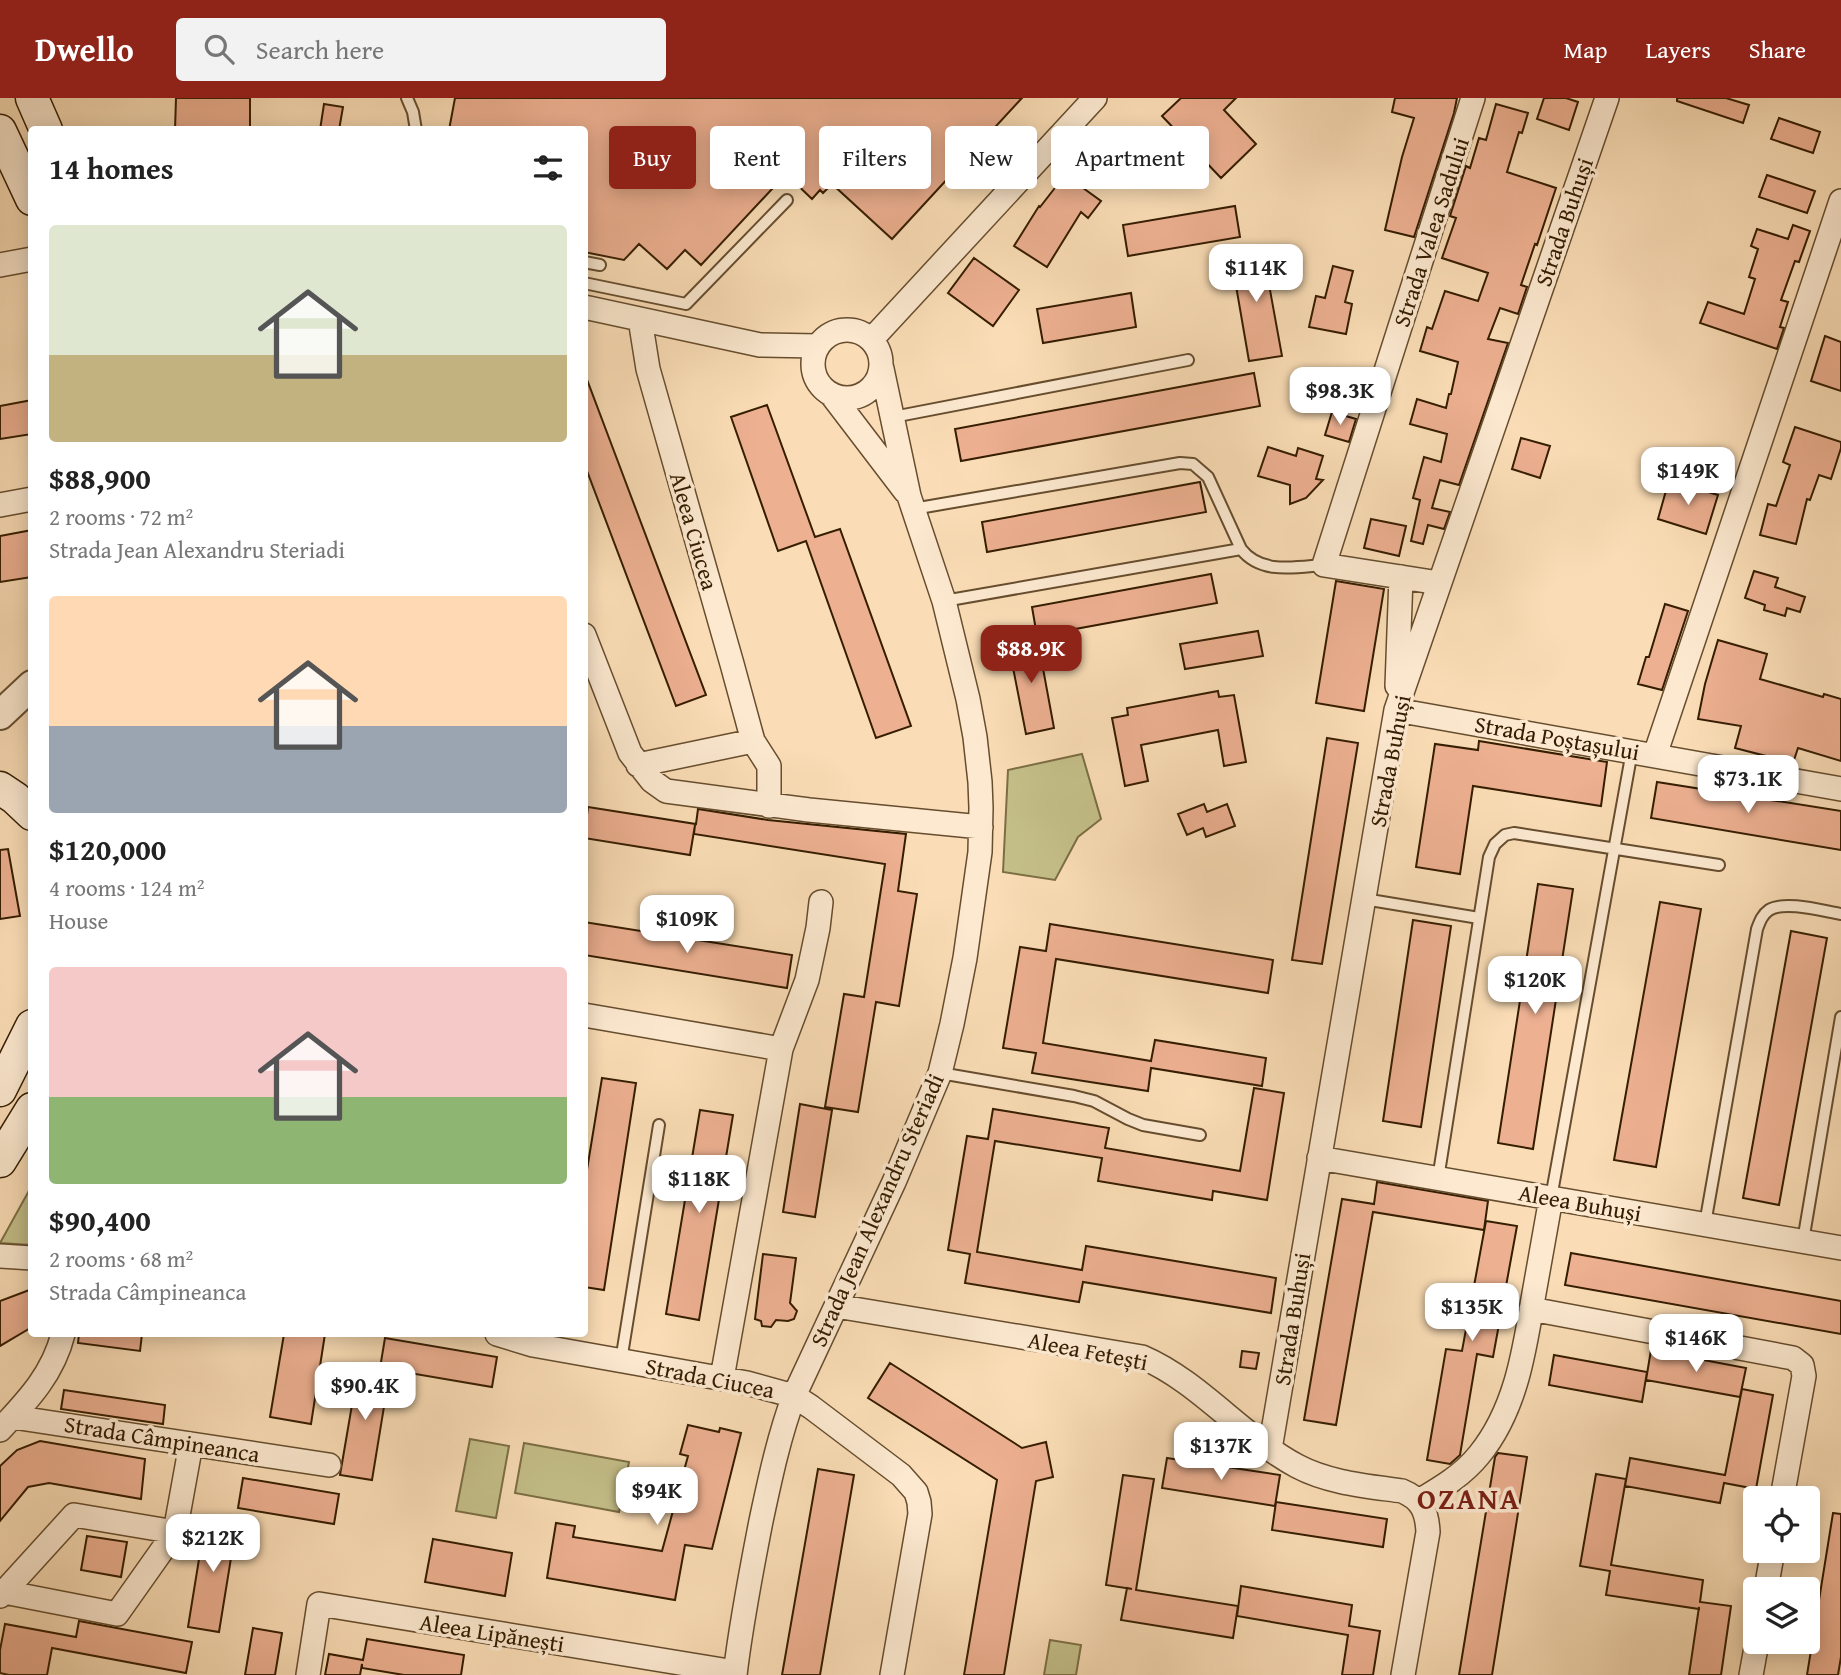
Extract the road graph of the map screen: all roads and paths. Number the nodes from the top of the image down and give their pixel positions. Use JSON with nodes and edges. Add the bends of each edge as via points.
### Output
{"nodes":[{"id":1,"x":32,"y":98,"type":"edge"},
{"id":2,"x":407,"y":98,"type":"edge"},
{"id":3,"x":1095,"y":98,"type":"edge"},
{"id":4,"x":1473,"y":98,"type":"edge"},
{"id":5,"x":1607,"y":98,"type":"edge"},
{"id":6,"x":44,"y":126,"type":"edge"},
{"id":7,"x":415,"y":126,"type":"edge"},
{"id":8,"x":0,"y":131,"type":"edge"},
{"id":9,"x":28,"y":190,"type":"edge"},
{"id":10,"x":787,"y":200,"type":"dead end"},
{"id":11,"x":1841,"y":201,"type":"edge"},
{"id":12,"x":28,"y":260,"type":"edge"},
{"id":13,"x":588,"y":263,"type":"edge"},
{"id":14,"x":0,"y":265,"type":"edge"},
{"id":15,"x":600,"y":265,"type":"dead end"},
{"id":16,"x":588,"y":285,"type":"edge"},
{"id":17,"x":588,"y":308,"type":"edge"},
{"id":18,"x":640,"y":319,"type":"junction"},
{"id":19,"x":872,"y":339,"type":"junction"},
{"id":20,"x":760,"y":345,"type":"junction"},
{"id":21,"x":818,"y":346,"type":"junction"},
{"id":22,"x":1188,"y":360,"type":"dead end"},
{"id":23,"x":881,"y":369,"type":"junction"},
{"id":24,"x":815,"y":374,"type":"junction"},
{"id":25,"x":831,"y":394,"type":"junction"},
{"id":26,"x":893,"y":417,"type":"junction"},
{"id":27,"x":28,"y":500,"type":"edge"},
{"id":28,"x":911,"y":502,"type":"junction"},
{"id":29,"x":0,"y":505,"type":"edge"},
{"id":30,"x":1241,"y":549,"type":"junction"},
{"id":31,"x":1324,"y":565,"type":"junction"},
{"id":32,"x":1401,"y":577,"type":"junction"},
{"id":33,"x":1439,"y":583,"type":"junction"},
{"id":34,"x":944,"y":601,"type":"junction"},
{"id":35,"x":588,"y":657,"type":"edge"},
{"id":36,"x":28,"y":689,"type":"edge"},
{"id":37,"x":594,"y":691,"type":"edge"},
{"id":38,"x":1396,"y":710,"type":"junction"},
{"id":39,"x":0,"y":715,"type":"edge"},
{"id":40,"x":752,"y":741,"type":"junction"},
{"id":41,"x":1632,"y":751,"type":"junction"},
{"id":42,"x":1655,"y":755,"type":"junction"},
{"id":43,"x":638,"y":765,"type":"junction"},
{"id":44,"x":0,"y":787,"type":"edge"},
{"id":45,"x":1841,"y":789,"type":"edge"},
{"id":46,"x":28,"y":793,"type":"edge"},
{"id":47,"x":769,"y":806,"type":"junction"},
{"id":48,"x":28,"y":810,"type":"edge"},
{"id":49,"x":981,"y":827,"type":"junction"},
{"id":50,"x":1614,"y":849,"type":"junction"},
{"id":51,"x":1718,"y":866,"type":"dead end"},
{"id":52,"x":1364,"y":899,"type":"junction"},
{"id":53,"x":821,"y":902,"type":"dead end"},
{"id":54,"x":1841,"y":914,"type":"edge"},
{"id":55,"x":1479,"y":918,"type":"junction"},
{"id":56,"x":588,"y":1016,"type":"edge"},
{"id":57,"x":1841,"y":1017,"type":"edge"},
{"id":58,"x":28,"y":1034,"type":"edge"},
{"id":59,"x":781,"y":1049,"type":"junction"},
{"id":60,"x":940,"y":1073,"type":"junction"},
{"id":61,"x":0,"y":1090,"type":"edge"},
{"id":62,"x":28,"y":1116,"type":"edge"},
{"id":63,"x":659,"y":1125,"type":"dead end"},
{"id":64,"x":1200,"y":1135,"type":"dead end"},
{"id":65,"x":1319,"y":1158,"type":"junction"},
{"id":66,"x":0,"y":1161,"type":"edge"},
{"id":67,"x":1438,"y":1178,"type":"junction"},
{"id":68,"x":1551,"y":1198,"type":"junction"},
{"id":69,"x":1705,"y":1224,"type":"junction"},
{"id":70,"x":1802,"y":1241,"type":"junction"},
{"id":71,"x":1841,"y":1248,"type":"edge"},
{"id":72,"x":0,"y":1256,"type":"edge"},
{"id":73,"x":28,"y":1258,"type":"edge"},
{"id":74,"x":836,"y":1306,"type":"junction"},
{"id":75,"x":1531,"y":1308,"type":"junction"},
{"id":76,"x":62,"y":1337,"type":"edge"},
{"id":77,"x":521,"y":1338,"type":"edge"},
{"id":78,"x":621,"y":1361,"type":"junction"},
{"id":79,"x":722,"y":1378,"type":"junction"},
{"id":80,"x":794,"y":1396,"type":"junction"},
{"id":81,"x":6,"y":1424,"type":"edge"},
{"id":82,"x":191,"y":1444,"type":"junction"},
{"id":83,"x":1270,"y":1449,"type":"junction"},
{"id":84,"x":329,"y":1465,"type":"dead end"},
{"id":85,"x":1784,"y":1486,"type":"edge"},
{"id":86,"x":1419,"y":1501,"type":"junction"},
{"id":87,"x":175,"y":1532,"type":"junction"},
{"id":88,"x":2,"y":1594,"type":"edge"},
{"id":89,"x":1755,"y":1654,"type":"edge"},
{"id":90,"x":735,"y":1673,"type":"edge"},
{"id":91,"x":307,"y":1675,"type":"edge"},
{"id":92,"x":892,"y":1675,"type":"edge"},
{"id":93,"x":1403,"y":1675,"type":"edge"},
{"id":94,"x":1751,"y":1675,"type":"edge"}],
"edges":[{"from":1,"to":6,"type":"main road"},
{"from":2,"to":7,"type":"lane"},
{"from":3,"to":19,"type":"street"},
{"from":4,"to":31,"type":"street","name":"Strada Valea Sadului"},
{"from":5,"to":33,"type":"street","name":"Strada Buhuși"},
{"from":8,"to":9,"type":"main road"},
{"from":10,"to":16,"type":"lane","via":[[687,304]]},
{"from":11,"to":42,"type":"street"},
{"from":12,"to":14,"type":"street"},
{"from":13,"to":15,"type":"lane"},
{"from":17,"to":18,"type":"street"},
{"from":18,"to":20,"type":"street"},
{"from":18,"to":40,"type":"street","name":"Aleea Ciucea","via":[[648,369]]},
{"from":19,"to":21,"type":"street","via":[[845,330],[829,335]]},
{"from":19,"to":23,"type":"street"},
{"from":20,"to":21,"type":"street"},
{"from":20,"to":24,"type":"street"},
{"from":21,"to":24,"type":"street"},
{"from":22,"to":26,"type":"lane"},
{"from":23,"to":25,"type":"street","via":[[872,389],[863,395],[841,398]]},
{"from":23,"to":26,"type":"street","name":"Strada Jean Alexandru Steriadi"},
{"from":24,"to":25,"type":"street"},
{"from":25,"to":28,"type":"street","name":"Strada Jean Alexandru Steriadi"},
{"from":26,"to":28,"type":"street","name":"Strada Jean Alexandru Steriadi"},
{"from":27,"to":29,"type":"street"},
{"from":28,"to":30,"type":"lane","via":[[1194,464],[1208,477]]},
{"from":28,"to":34,"type":"street","name":"Strada Jean Alexandru Steriadi"},
{"from":30,"to":31,"type":"lane","via":[[1264,565]]},
{"from":30,"to":34,"type":"lane"},
{"from":31,"to":32,"type":"street"},
{"from":32,"to":33,"type":"street"},
{"from":32,"to":38,"type":"street"},
{"from":33,"to":38,"type":"street","name":"Strada Buhuși"},
{"from":34,"to":49,"type":"street","name":"Strada Jean Alexandru Steriadi","via":[[975,737]]},
{"from":35,"to":37,"type":"street"},
{"from":36,"to":39,"type":"street"},
{"from":37,"to":43,"type":"street"},
{"from":38,"to":41,"type":"street","name":"Strada Poștașului"},
{"from":38,"to":52,"type":"street","name":"Strada Buhuși"},
{"from":40,"to":43,"type":"street"},
{"from":40,"to":47,"type":"street","name":"Aleea Ciucea","via":[[769,766]]},
{"from":41,"to":42,"type":"street","name":"Strada Poștașului"},
{"from":41,"to":50,"type":"lane"},
{"from":42,"to":45,"type":"street","name":"Strada Poștașului"},
{"from":43,"to":47,"type":"street","via":[[666,791]]},
{"from":44,"to":46,"type":"street"},
{"from":44,"to":48,"type":"main road"},
{"from":47,"to":49,"type":"street"},
{"from":49,"to":60,"type":"street","name":"Strada Jean Alexandru Steriadi","via":[[965,958]]},
{"from":50,"to":51,"type":"lane"},
{"from":50,"to":55,"type":"lane","via":[[1505,835],[1489,857]]},
{"from":50,"to":68,"type":"lane"},
{"from":52,"to":55,"type":"lane"},
{"from":52,"to":65,"type":"street","name":"Strada Buhuși"},
{"from":53,"to":59,"type":"street","via":[[807,980]]},
{"from":54,"to":69,"type":"lane","via":[[1782,905],[1761,917]]},
{"from":55,"to":67,"type":"lane"},
{"from":56,"to":59,"type":"street"},
{"from":57,"to":70,"type":"lane"},
{"from":58,"to":61,"type":"main road"},
{"from":59,"to":79,"type":"street"},
{"from":60,"to":64,"type":"lane","via":[[1074,1096],[1143,1125]]},
{"from":60,"to":74,"type":"street","name":"Strada Jean Alexandru Steriadi"},
{"from":62,"to":66,"type":"main road"},
{"from":63,"to":78,"type":"lane"},
{"from":65,"to":67,"type":"street","name":"Aleea Buhuși"},
{"from":65,"to":83,"type":"street","name":"Strada Buhuși"},
{"from":67,"to":68,"type":"street","name":"Aleea Buhuși"},
{"from":68,"to":69,"type":"street","name":"Aleea Buhuși"},
{"from":68,"to":75,"type":"street"},
{"from":69,"to":70,"type":"street","name":"Aleea Buhuși"},
{"from":70,"to":71,"type":"street","name":"Aleea Buhuși"},
{"from":72,"to":73,"type":"street"},
{"from":74,"to":80,"type":"street","name":"Strada Jean Alexandru Steriadi"},
{"from":74,"to":83,"type":"street","name":"Aleea Fetești","via":[[1142,1357],[1176,1376]]},
{"from":75,"to":85,"type":"street","via":[[1793,1357],[1802,1365],[1804,1376]]},
{"from":75,"to":86,"type":"street","via":[[1513,1394],[1492,1438],[1461,1474]]},
{"from":76,"to":81,"type":"street","via":[[51,1368]]},
{"from":77,"to":78,"type":"street","name":"Strada Ciucea"},
{"from":78,"to":79,"type":"street","name":"Strada Ciucea"},
{"from":79,"to":80,"type":"street","name":"Strada Ciucea"},
{"from":80,"to":90,"type":"street","name":"Strada Jean Alexandru Steriadi","via":[[765,1501]]},
{"from":80,"to":92,"type":"street","name":"Strada Ciucea","via":[[901,1475],[916,1492],[918,1526]]},
{"from":81,"to":82,"type":"street","name":"Strada Câmpineanca"},
{"from":82,"to":84,"type":"street","name":"Strada Câmpineanca"},
{"from":82,"to":87,"type":"street"},
{"from":83,"to":86,"type":"street","name":"Aleea Fetești","via":[[1318,1475],[1402,1491]]},
{"from":86,"to":93,"type":"street","via":[[1428,1532]]},
{"from":87,"to":88,"type":"street","via":[[74,1516]]},
{"from":87,"to":88,"type":"street","via":[[117,1614]]},
{"from":89,"to":94,"type":"street"},
{"from":90,"to":91,"type":"street","name":"Aleea Lipănești","via":[[319,1604]]}]}
